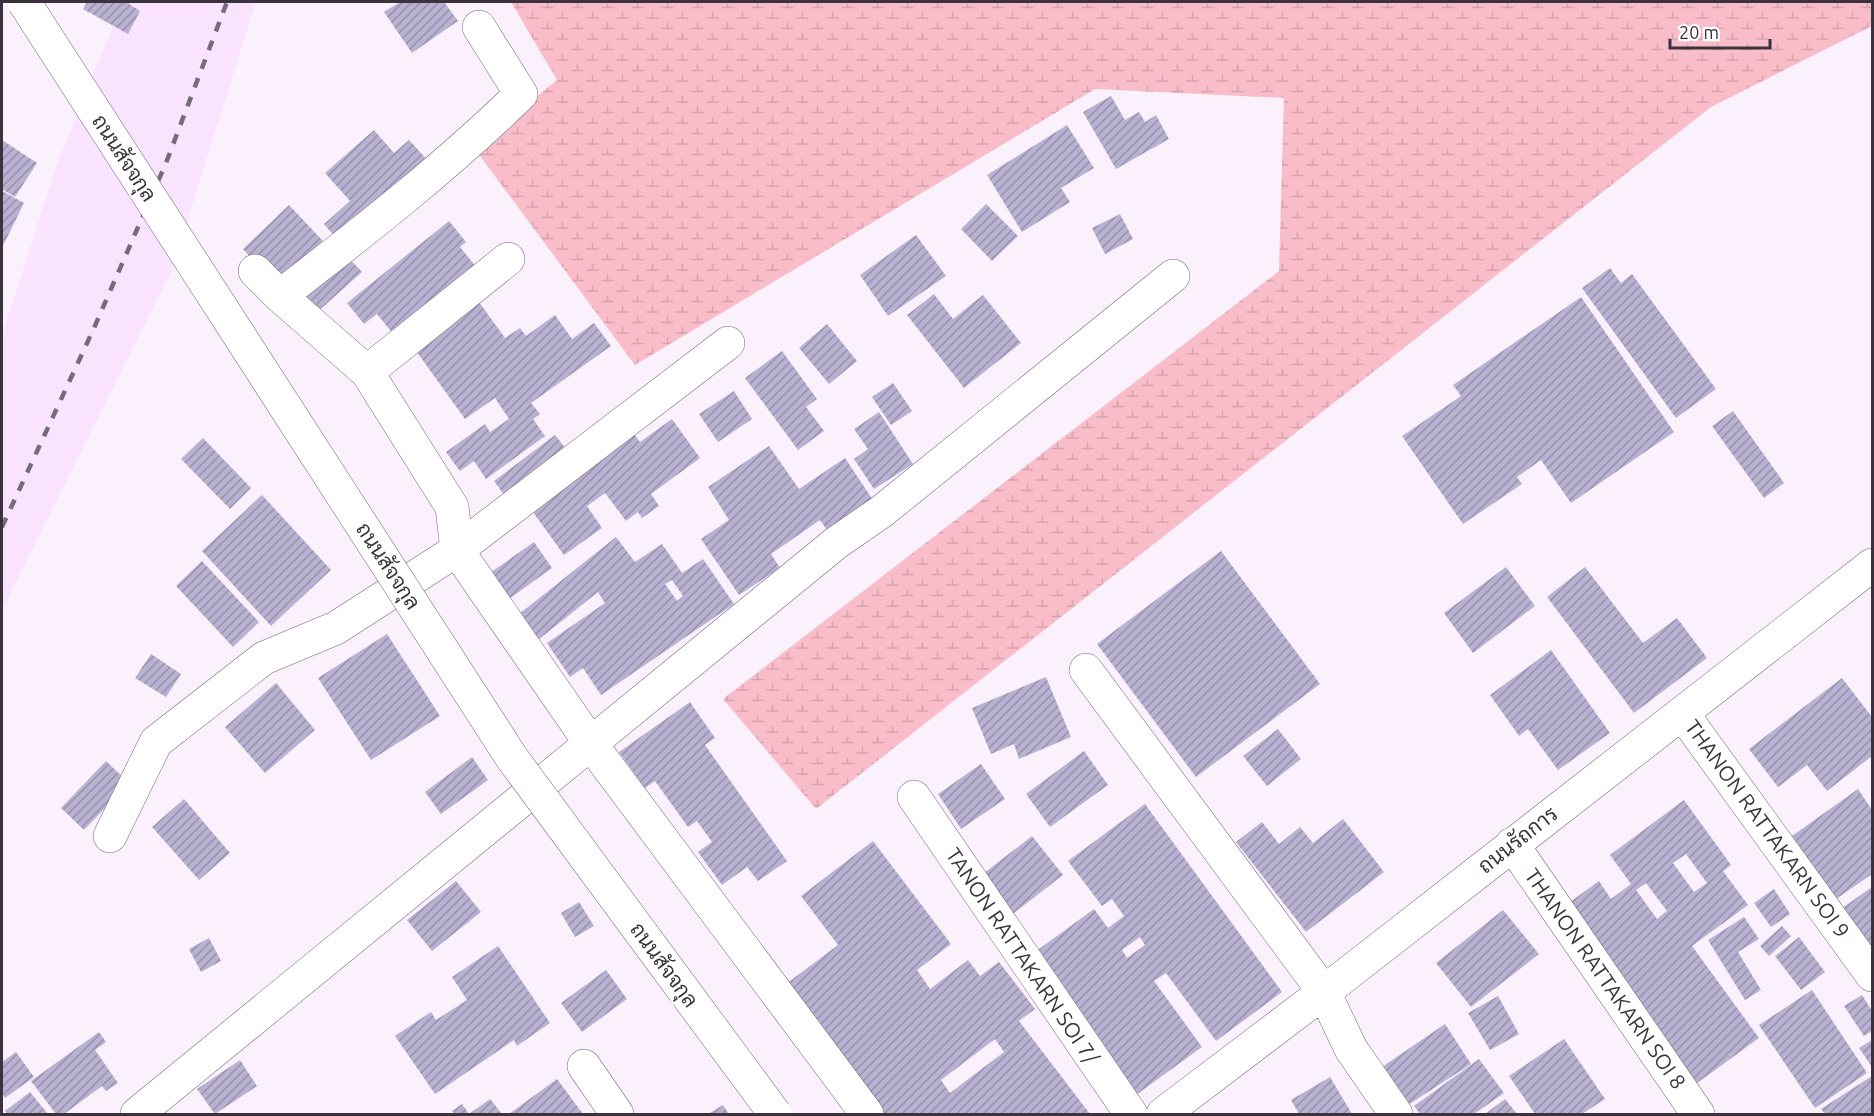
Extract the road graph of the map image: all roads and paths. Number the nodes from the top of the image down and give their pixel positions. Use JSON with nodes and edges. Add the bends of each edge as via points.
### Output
{"nodes":[{"id":1,"x":24,"y":2,"type":"edge"},
{"id":2,"x":479,"y":27,"type":"dead end"},
{"id":3,"x":508,"y":259,"type":"dead end"},
{"id":4,"x":255,"y":271,"type":"dead end"},
{"id":5,"x":1173,"y":276,"type":"dead end"},
{"id":6,"x":280,"y":296,"type":"junction"},
{"id":7,"x":728,"y":343,"type":"dead end"},
{"id":8,"x":367,"y":372,"type":"junction"},
{"id":9,"x":457,"y":550,"type":"junction"},
{"id":10,"x":1868,"y":578,"type":"edge"},
{"id":11,"x":1086,"y":669,"type":"dead end"},
{"id":12,"x":1682,"y":713,"type":"junction"},
{"id":13,"x":591,"y":744,"type":"junction"},
{"id":14,"x":914,"y":797,"type":"dead end"},
{"id":15,"x":110,"y":836,"type":"dead end"},
{"id":16,"x":1512,"y":844,"type":"junction"},
{"id":17,"x":1872,"y":975,"type":"edge"},
{"id":18,"x":1324,"y":992,"type":"junction"},
{"id":19,"x":584,"y":1066,"type":"dead end"},
{"id":20,"x":137,"y":1114,"type":"edge"},
{"id":21,"x":617,"y":1114,"type":"edge"},
{"id":22,"x":775,"y":1114,"type":"edge"},
{"id":23,"x":867,"y":1114,"type":"edge"},
{"id":24,"x":1131,"y":1114,"type":"edge"},
{"id":25,"x":1162,"y":1114,"type":"edge"},
{"id":26,"x":1396,"y":1114,"type":"edge"},
{"id":27,"x":1698,"y":1114,"type":"edge"}],
"edges":[{"from":1,"to":22,"type":"street","name":"ถนนสัจจกุล","bridge":true,"via":[[512,758]]},
{"from":2,"to":6,"type":"street","via":[[521,94],[482,133],[391,210]]},
{"from":3,"to":8,"type":"street"},
{"from":4,"to":6,"type":"street"},
{"from":5,"to":13,"type":"street","via":[[881,512],[836,543]]},
{"from":6,"to":8,"type":"street"},
{"from":7,"to":9,"type":"street"},
{"from":8,"to":9,"type":"street","via":[[452,507]]},
{"from":9,"to":13,"type":"street"},
{"from":9,"to":15,"type":"street","via":[[336,628],[264,658],[156,742]]},
{"from":10,"to":12,"type":"street","name":"ถนนรัถการ"},
{"from":11,"to":18,"type":"street"},
{"from":12,"to":16,"type":"street","name":"ถนนรัถการ"},
{"from":12,"to":17,"type":"street","name":"THANON RATTAKARN SOI 9"},
{"from":13,"to":20,"type":"street"},
{"from":13,"to":23,"type":"street"},
{"from":14,"to":24,"type":"street","name":"TANON RATTAKARN SOI 7/"},
{"from":16,"to":18,"type":"street","name":"ถนนรัถการ"},
{"from":16,"to":27,"type":"street","name":"THANON RATTAKARN SOI 8"},
{"from":18,"to":25,"type":"street","name":"ถนนรัถการ"},
{"from":18,"to":26,"type":"street","via":[[1351,1049]]},
{"from":19,"to":21,"type":"street"}]}
